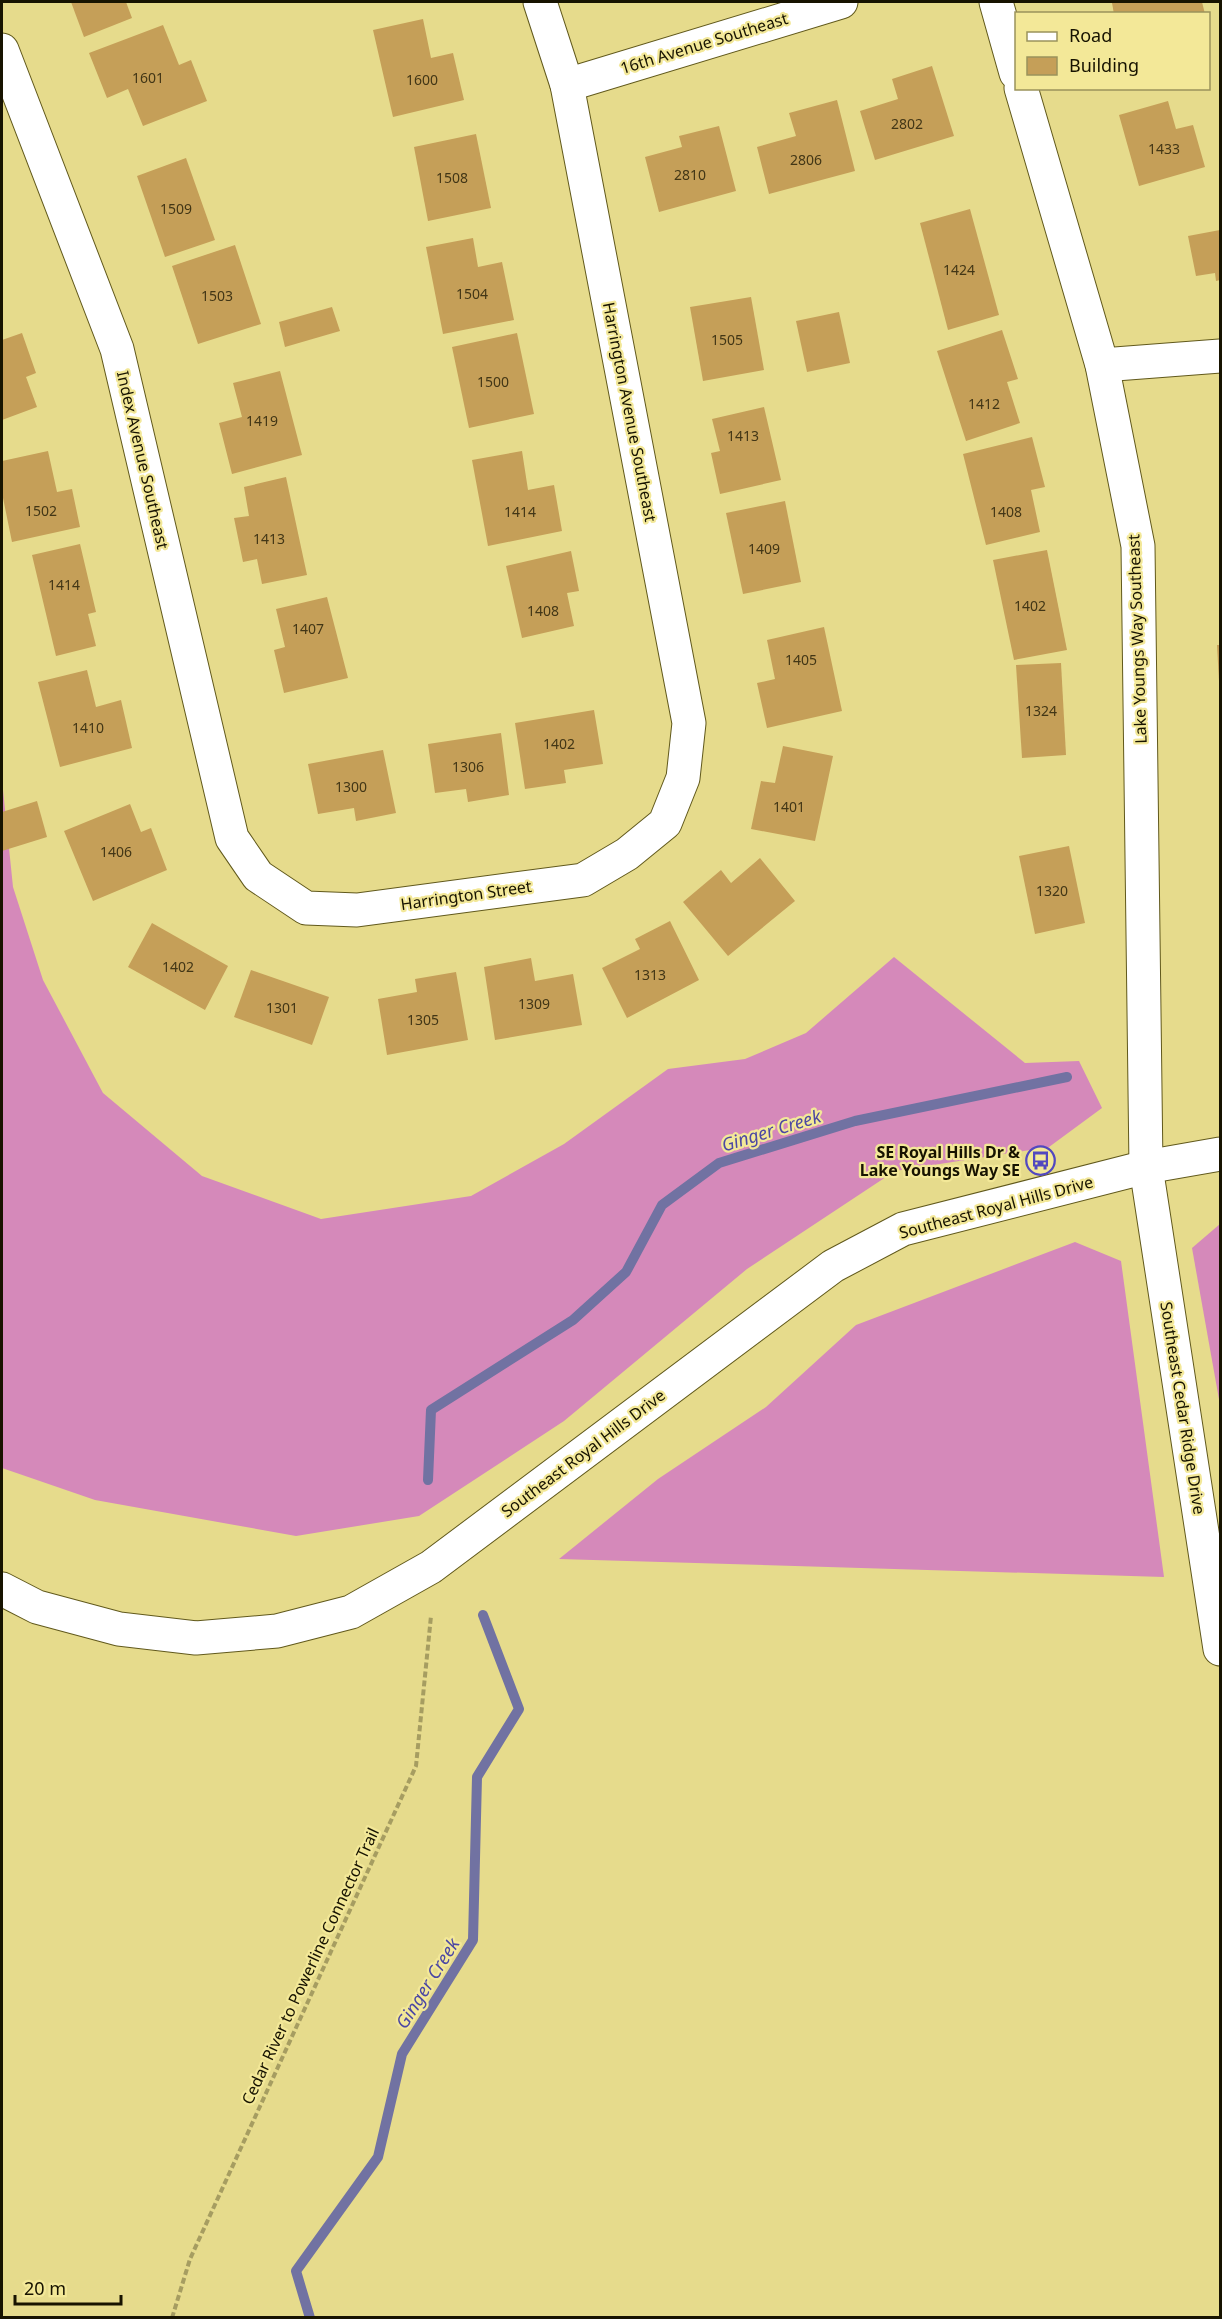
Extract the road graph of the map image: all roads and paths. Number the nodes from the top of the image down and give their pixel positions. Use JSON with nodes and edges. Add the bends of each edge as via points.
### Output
{"nodes":[{"id":1,"x":540,"y":2,"type":"edge"},
{"id":2,"x":841,"y":2,"type":"edge"},
{"id":3,"x":996,"y":2,"type":"edge"},
{"id":4,"x":2,"y":50,"type":"edge"},
{"id":5,"x":1015,"y":66,"type":"edge"},
{"id":6,"x":567,"y":85,"type":"junction"},
{"id":7,"x":1022,"y":90,"type":"edge"},
{"id":8,"x":1221,"y":356,"type":"edge"},
{"id":9,"x":1102,"y":365,"type":"junction"},
{"id":10,"x":665,"y":823,"type":"joint"},
{"id":11,"x":258,"y":876,"type":"joint"},
{"id":12,"x":1221,"y":1154,"type":"edge"},
{"id":13,"x":1146,"y":1167,"type":"junction"},
{"id":14,"x":2,"y":1589,"type":"edge"},
{"id":15,"x":431,"y":1616,"type":"dead end"},
{"id":16,"x":1221,"y":1649,"type":"edge"},
{"id":17,"x":172,"y":2318,"type":"edge"}],
"edges":[{"from":1,"to":6,"type":"street","name":"Harrington Avenue Southeast"},
{"from":2,"to":6,"type":"street","name":"16th Avenue Southeast"},
{"from":3,"to":5,"type":"street"},
{"from":4,"to":11,"type":"street","name":"Index Avenue Southeast","via":[[117,349],[232,838]]},
{"from":6,"to":10,"type":"street","name":"Harrington Avenue Southeast","via":[[689,723],[683,778]]},
{"from":7,"to":9,"type":"street","name":"Lake Youngs Way Southeast"},
{"from":8,"to":9,"type":"street"},
{"from":9,"to":13,"type":"street","name":"Lake Youngs Way Southeast","via":[[1138,546]]},
{"from":10,"to":11,"type":"street","name":"Harrington Street","via":[[627,854],[583,880],[357,910],[306,908]]},
{"from":12,"to":13,"type":"street","name":"Southeast Royal Hills Drive"},
{"from":13,"to":14,"type":"street","name":"Southeast Royal Hills Drive","via":[[903,1229],[833,1266],[431,1567],[351,1612],[277,1631],[196,1638],[119,1629],[37,1607]]},
{"from":13,"to":16,"type":"street","name":"Southeast Cedar Ridge Drive"},
{"from":15,"to":17,"type":"path","name":"Cedar River to Powerline Connector Trail","via":[[416,1766],[190,2259]]}]}
